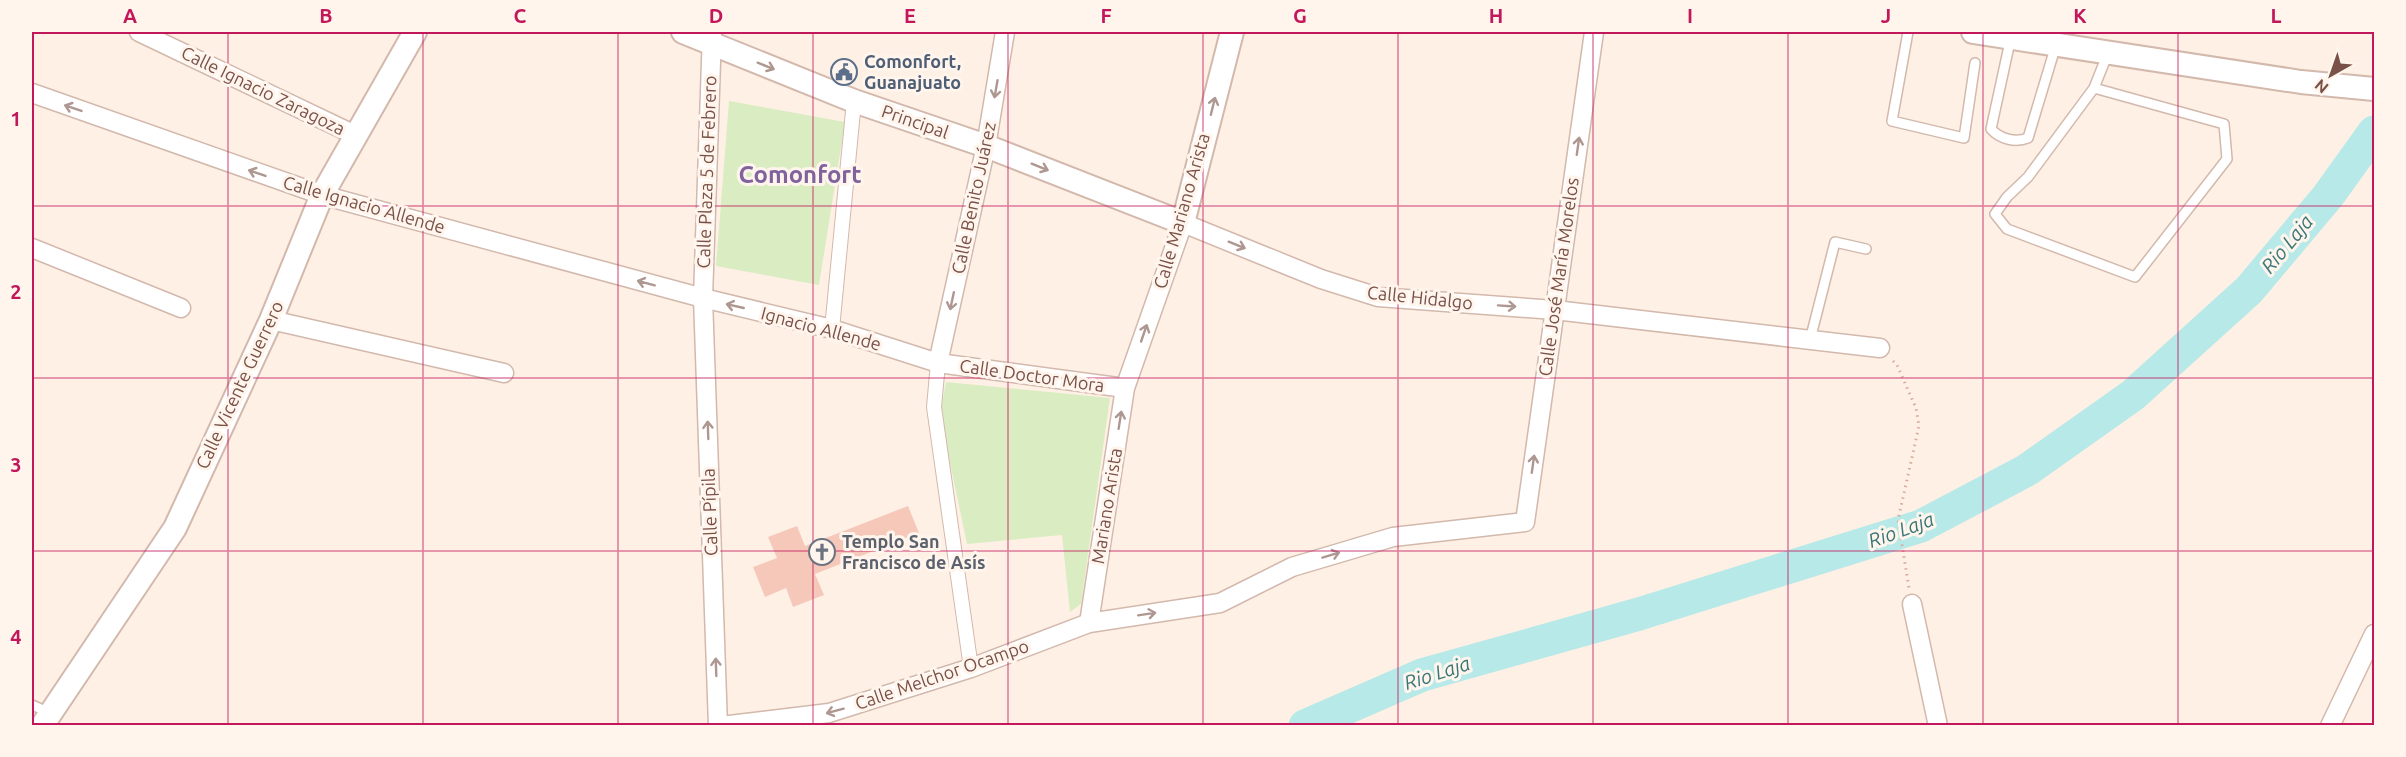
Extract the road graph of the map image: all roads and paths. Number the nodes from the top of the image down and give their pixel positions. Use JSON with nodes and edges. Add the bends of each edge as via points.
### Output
{"nodes":[{"id":1,"x":139,"y":32,"type":"edge"},
{"id":2,"x":415,"y":32,"type":"edge"},
{"id":3,"x":683,"y":32,"type":"edge"},
{"id":4,"x":1005,"y":32,"type":"edge"},
{"id":5,"x":1232,"y":32,"type":"edge"},
{"id":6,"x":1594,"y":32,"type":"edge"},
{"id":7,"x":1908,"y":32,"type":"edge"},
{"id":8,"x":1972,"y":32,"type":"edge"},
{"id":9,"x":2011,"y":37,"type":"junction"},
{"id":10,"x":712,"y":38,"type":"edge"},
{"id":11,"x":2056,"y":44,"type":"junction"},
{"id":12,"x":2108,"y":52,"type":"junction"},
{"id":13,"x":1975,"y":63,"type":"dead end"},
{"id":14,"x":2094,"y":88,"type":"junction"},
{"id":15,"x":2374,"y":89,"type":"edge"},
{"id":16,"x":32,"y":93,"type":"edge"},
{"id":17,"x":854,"y":101,"type":"junction"},
{"id":18,"x":355,"y":135,"type":"junction"},
{"id":19,"x":986,"y":146,"type":"junction"},
{"id":20,"x":322,"y":195,"type":"junction"},
{"id":21,"x":1183,"y":224,"type":"junction"},
{"id":22,"x":32,"y":248,"type":"edge"},
{"id":23,"x":1866,"y":249,"type":"dead end"},
{"id":24,"x":703,"y":298,"type":"junction"},
{"id":25,"x":181,"y":308,"type":"dead end"},
{"id":26,"x":1555,"y":310,"type":"junction"},
{"id":27,"x":271,"y":320,"type":"junction"},
{"id":28,"x":832,"y":329,"type":"junction"},
{"id":29,"x":1810,"y":340,"type":"junction"},
{"id":30,"x":1880,"y":348,"type":"joint"},
{"id":31,"x":938,"y":363,"type":"junction"},
{"id":32,"x":504,"y":373,"type":"dead end"},
{"id":33,"x":1125,"y":388,"type":"junction"},
{"id":34,"x":1525,"y":522,"type":"joint"},
{"id":35,"x":1912,"y":604,"type":"joint"},
{"id":36,"x":1089,"y":623,"type":"junction"},
{"id":37,"x":2374,"y":634,"type":"edge"},
{"id":38,"x":971,"y":668,"type":"junction"},
{"id":39,"x":41,"y":714,"type":"edge"},
{"id":40,"x":720,"y":726,"type":"edge"},
{"id":41,"x":1938,"y":726,"type":"edge"},
{"id":42,"x":2330,"y":726,"type":"edge"}],
"edges":[{"from":1,"to":18,"type":"street","name":"Calle Ignacio Zaragoza"},
{"from":2,"to":18,"type":"street","name":"Calle Vicente Guerrero"},
{"from":3,"to":10,"type":"street","name":"Principal"},
{"from":4,"to":19,"type":"street","name":"Calle Benito Juárez","one_way":true},
{"from":21,"to":5,"type":"street","name":"Calle Mariano Arista","one_way":true},
{"from":26,"to":6,"type":"street","name":"Calle José María Morelos","one_way":true},
{"from":7,"to":13,"type":"lane","via":[[1892,121],[1964,138]]},
{"from":8,"to":9,"type":"street"},
{"from":9,"to":11,"type":"street"},
{"from":9,"to":11,"type":"lane","via":[[1991,129],[1998,136],[2020,141],[2028,138]]},
{"from":10,"to":17,"type":"street","name":"Principal","one_way":true},
{"from":10,"to":24,"type":"street","name":"Calle Plaza 5 de Febrero"},
{"from":11,"to":12,"type":"street"},
{"from":12,"to":14,"type":"lane"},
{"from":12,"to":15,"type":"street","via":[[2301,82]]},
{"from":14,"to":14,"type":"lane","via":[[2028,177],[1995,214],[2007,229],[2135,277],[2227,159],[2224,124]]},
{"from":20,"to":16,"type":"street","name":"Calle Ignacio Allende","one_way":true},
{"from":17,"to":19,"type":"street","name":"Principal"},
{"from":17,"to":28,"type":"street"},
{"from":18,"to":20,"type":"street","name":"Calle Vicente Guerrero"},
{"from":19,"to":21,"type":"street","name":"Calle Hidalgo","one_way":true},
{"from":19,"to":31,"type":"street","name":"Calle Benito Juárez","one_way":true},
{"from":24,"to":20,"type":"street","name":"Calle Ignacio Allende","one_way":true},
{"from":20,"to":27,"type":"street","name":"Calle Vicente Guerrero"},
{"from":21,"to":26,"type":"street","name":"Calle Hidalgo","one_way":true,"via":[[1377,297]]},
{"from":33,"to":21,"type":"street","name":"Calle Mariano Arista","one_way":true},
{"from":22,"to":25,"type":"street"},
{"from":23,"to":29,"type":"lane","via":[[1835,242]]},
{"from":28,"to":24,"type":"street","name":"Ignacio Allende","one_way":true},
{"from":40,"to":24,"type":"street","name":"Calle Pípila","one_way":true},
{"from":26,"to":29,"type":"street","name":"Calle Hidalgo"},
{"from":34,"to":26,"type":"street","name":"Calle José María Morelos","one_way":true},
{"from":27,"to":32,"type":"street"},
{"from":27,"to":39,"type":"street","name":"Calle Vicente Guerrero","via":[[175,528]]},
{"from":28,"to":31,"type":"street","name":"Ignacio Allende"},
{"from":29,"to":30,"type":"street","name":"Calle Hidalgo"},
{"from":30,"to":35,"type":"path","via":[[1897,365],[1916,408],[1919,426],[1898,520]]},
{"from":31,"to":33,"type":"street","name":"Calle Doctor Mora"},
{"from":31,"to":38,"type":"street","via":[[934,407]]},
{"from":36,"to":33,"type":"street","name":"Mariano Arista","one_way":true},
{"from":36,"to":34,"type":"street","name":"Calle Melchor Ocampo","one_way":true,"via":[[1220,603],[1292,567],[1393,537]]},
{"from":35,"to":41,"type":"street"},
{"from":36,"to":38,"type":"street","name":"Calle Melchor Ocampo"},
{"from":37,"to":42,"type":"street"},
{"from":38,"to":40,"type":"street","name":"Calle Melchor Ocampo","one_way":true,"via":[[829,713]]}]}
